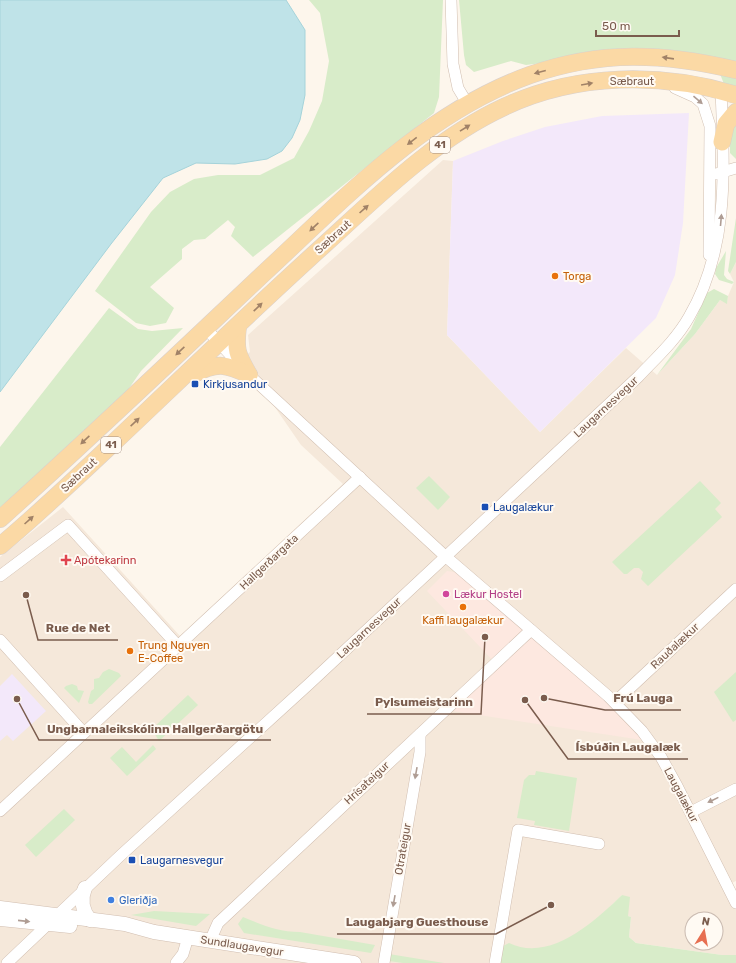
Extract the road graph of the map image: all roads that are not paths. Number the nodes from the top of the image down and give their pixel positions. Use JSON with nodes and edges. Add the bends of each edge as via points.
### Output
{"nodes":[{"id":1,"x":450,"y":0,"type":"edge"},
{"id":2,"x":706,"y":63,"type":"junction"},
{"id":3,"x":736,"y":70,"type":"edge"},
{"id":4,"x":649,"y":80,"type":"junction"},
{"id":5,"x":728,"y":93,"type":"edge"},
{"id":6,"x":467,"y":103,"type":"junction"},
{"id":7,"x":736,"y":112,"type":"edge"},
{"id":8,"x":722,"y":142,"type":"junction"},
{"id":9,"x":736,"y":168,"type":"edge"},
{"id":10,"x":723,"y":173,"type":"junction"},
{"id":11,"x":710,"y":175,"type":"junction"},
{"id":12,"x":708,"y":274,"type":"junction"},
{"id":13,"x":209,"y":324,"type":"junction"},
{"id":14,"x":238,"y":326,"type":"junction"},
{"id":15,"x":220,"y":343,"type":"junction"},
{"id":16,"x":249,"y":375,"type":"junction"},
{"id":17,"x":179,"y":381,"type":"junction"},
{"id":18,"x":360,"y":477,"type":"junction"},
{"id":19,"x":0,"y":518,"type":"edge"},
{"id":20,"x":0,"y":546,"type":"edge"},
{"id":21,"x":445,"y":556,"type":"junction"},
{"id":22,"x":0,"y":576,"type":"edge"},
{"id":23,"x":736,"y":589,"type":"edge"},
{"id":24,"x":531,"y":630,"type":"junction"},
{"id":25,"x":0,"y":640,"type":"edge"},
{"id":26,"x":178,"y":646,"type":"junction"},
{"id":27,"x":615,"y":702,"type":"junction"},
{"id":28,"x":84,"y":733,"type":"junction"},
{"id":29,"x":420,"y":734,"type":"junction"},
{"id":30,"x":736,"y":789,"type":"edge"},
{"id":31,"x":0,"y":811,"type":"edge"},
{"id":32,"x":691,"y":812,"type":"junction"},
{"id":33,"x":599,"y":844,"type":"dead end"},
{"id":34,"x":732,"y":881,"type":"edge"},
{"id":35,"x":85,"y":888,"type":"junction"},
{"id":36,"x":736,"y":903,"type":"edge"},
{"id":37,"x":0,"y":908,"type":"edge"},
{"id":38,"x":0,"y":919,"type":"edge"},
{"id":39,"x":51,"y":920,"type":"junction"},
{"id":40,"x":90,"y":920,"type":"junction"},
{"id":41,"x":154,"y":932,"type":"junction"},
{"id":42,"x":188,"y":937,"type":"junction"},
{"id":43,"x":210,"y":941,"type":"junction"},
{"id":44,"x":296,"y":959,"type":"edge"},
{"id":45,"x":7,"y":963,"type":"edge"},
{"id":46,"x":176,"y":963,"type":"edge"},
{"id":47,"x":354,"y":963,"type":"edge"},
{"id":48,"x":384,"y":963,"type":"edge"},
{"id":49,"x":495,"y":963,"type":"edge"}],
"edges":[{"from":1,"to":6,"type":"street","via":[[453,64],[458,88]]},
{"from":2,"to":3,"type":"main road","name":"Sæbraut","number":"41"},
{"from":2,"to":5,"type":"main road"},
{"from":2,"to":6,"type":"main road","name":"Sæbraut","number":"41","one_way":true,"via":[[656,56],[618,56],[532,74]]},
{"from":4,"to":5,"type":"main road","name":"Sæbraut","number":"41"},
{"from":4,"to":11,"type":"street","name":"Laugarnesvegur","one_way":true,"via":[[683,91],[703,104],[710,126]]},
{"from":14,"to":4,"type":"main road","name":"Sæbraut","number":"41","one_way":true,"via":[[393,184],[447,140],[472,124],[506,106],[560,88],[617,78]]},
{"from":5,"to":8,"type":"street","name":"Laugarnesvegur"},
{"from":6,"to":13,"type":"main road","name":"Sæbraut","number":"41","one_way":true,"via":[[397,153]]},
{"from":7,"to":8,"type":"main road","via":[[726,124]]},
{"from":8,"to":10,"type":"street","name":"Laugarnesvegur"},
{"from":9,"to":10,"type":"street"},
{"from":10,"to":11,"type":"street"},
{"from":12,"to":10,"type":"street","name":"Laugarnesvegur","one_way":true,"via":[[719,236]]},
{"from":11,"to":12,"type":"street","name":"Laugarnesvegur"},
{"from":12,"to":21,"type":"street","name":"Laugarnesvegur","via":[[689,317],[669,344],[638,377]]},
{"from":13,"to":15,"type":"street","via":[[210,333]]},
{"from":13,"to":19,"type":"main road","name":"Sæbraut","number":"41","one_way":true},
{"from":14,"to":15,"type":"main road","name":"Sæbraut","number":"41"},
{"from":14,"to":16,"type":"main road","via":[[238,356]]},
{"from":15,"to":16,"type":"street"},
{"from":15,"to":17,"type":"main road","name":"Sæbraut","number":"41"},
{"from":16,"to":17,"type":"main road","via":[[235,368],[217,364]]},
{"from":16,"to":18,"type":"street"},
{"from":20,"to":17,"type":"main road","name":"Sæbraut","number":"41","one_way":true},
{"from":18,"to":21,"type":"street"},
{"from":18,"to":26,"type":"street","name":"Hallgerðargata"},
{"from":21,"to":24,"type":"street","name":"Laugalækur"},
{"from":21,"to":35,"type":"street","name":"Laugarnesvegur"},
{"from":22,"to":26,"type":"street","via":[[68,525]]},
{"from":23,"to":27,"type":"street","name":"Rauðalækur"},
{"from":24,"to":27,"type":"street","name":"Laugalækur"},
{"from":24,"to":29,"type":"street","name":"Hrísateigur"},
{"from":25,"to":28,"type":"street"},
{"from":26,"to":28,"type":"street","name":"Hallgerðargata"},
{"from":27,"to":32,"type":"street","name":"Laugalækur","via":[[642,731],[660,757]]},
{"from":28,"to":31,"type":"street","name":"Hallgerðargata"},
{"from":29,"to":43,"type":"street","name":"Hrísateigur","via":[[218,923]]},
{"from":29,"to":48,"type":"street","name":"Otrateigur","one_way":true,"via":[[420,752]]},
{"from":30,"to":32,"type":"street","one_way":true},
{"from":32,"to":34,"type":"street","name":"Laugalækur"},
{"from":33,"to":49,"type":"street","via":[[518,830]]},
{"from":34,"to":36,"type":"street","name":"Laugalækur"},
{"from":35,"to":39,"type":"street","name":"Laugarnesvegur"},
{"from":35,"to":40,"type":"street","via":[[82,902]]},
{"from":37,"to":39,"type":"street"},
{"from":38,"to":39,"type":"street","one_way":true},
{"from":39,"to":40,"type":"street","name":"Sundlaugavegur"},
{"from":39,"to":41,"type":"street","name":"Sundlaugavegur","via":[[142,933]]},
{"from":39,"to":45,"type":"street","name":"Laugarnesvegur"},
{"from":40,"to":41,"type":"street","name":"Sundlaugavegur"},
{"from":41,"to":42,"type":"street","name":"Sundlaugavegur"},
{"from":42,"to":43,"type":"street","name":"Sundlaugavegur"},
{"from":42,"to":46,"type":"street","via":[[183,954]]},
{"from":43,"to":44,"type":"street","name":"Sundlaugavegur"},
{"from":44,"to":47,"type":"street","name":"Sundlaugavegur"}]}
